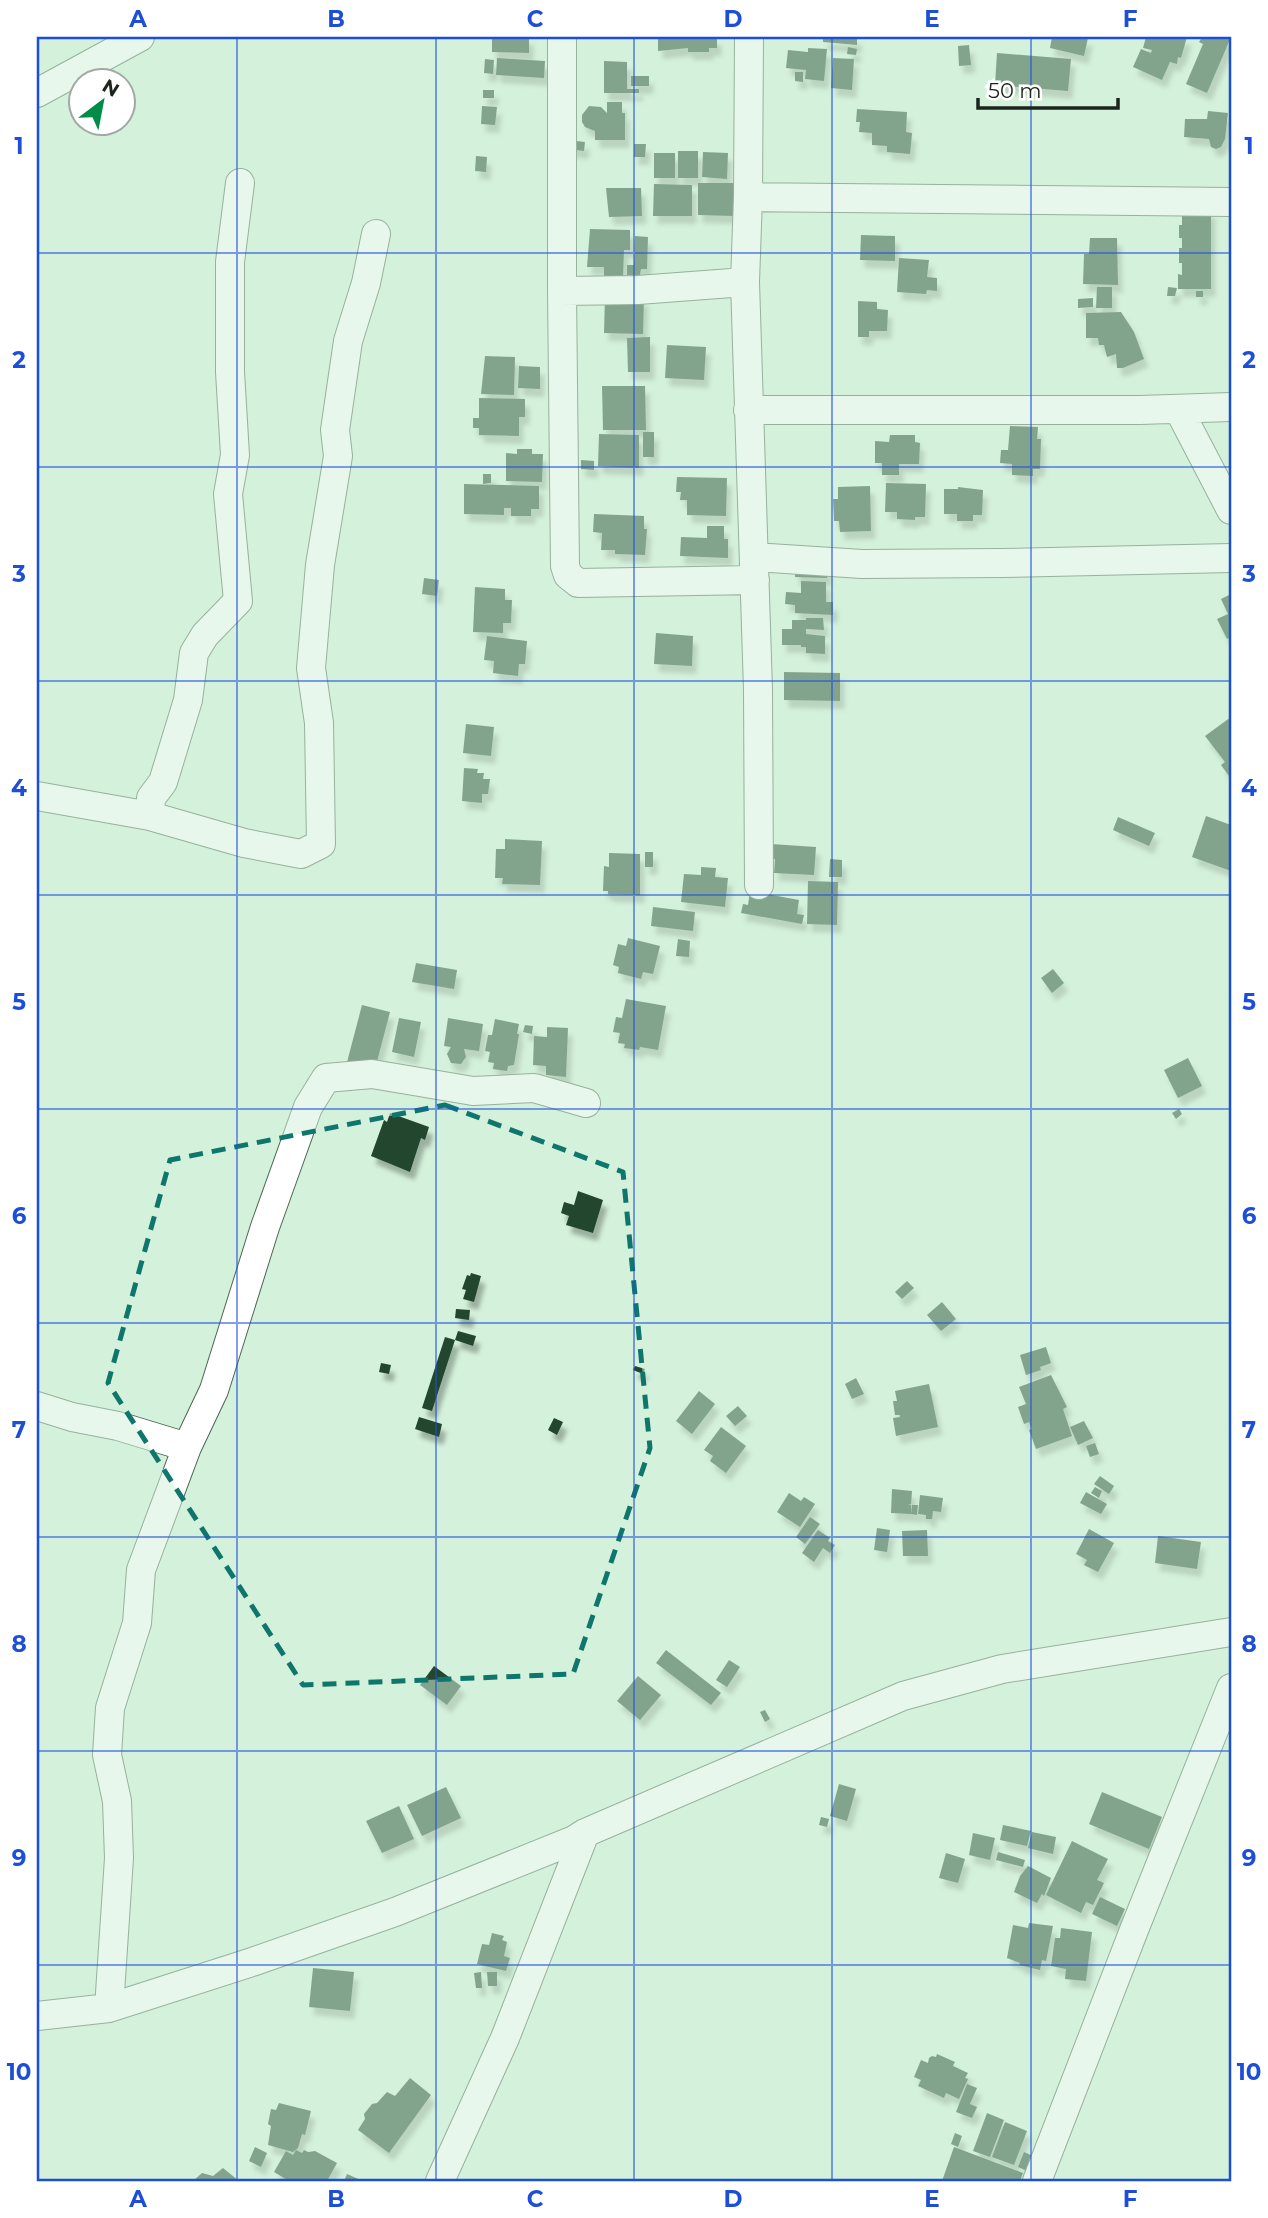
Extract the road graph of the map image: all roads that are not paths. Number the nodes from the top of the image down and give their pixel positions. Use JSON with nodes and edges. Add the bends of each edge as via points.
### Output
{"nodes":[{"id":1,"x":140,"y":37,"type":"edge"},
{"id":2,"x":562,"y":37,"type":"edge"},
{"id":3,"x":749,"y":37,"type":"edge"},
{"id":4,"x":37,"y":93,"type":"edge"},
{"id":5,"x":240,"y":183,"type":"dead end"},
{"id":6,"x":748,"y":197,"type":"junction"},
{"id":7,"x":1231,"y":202,"type":"edge"},
{"id":8,"x":376,"y":234,"type":"dead end"},
{"id":9,"x":745,"y":282,"type":"junction"},
{"id":10,"x":562,"y":291,"type":"junction"},
{"id":11,"x":1231,"y":407,"type":"edge"},
{"id":12,"x":748,"y":410,"type":"junction"},
{"id":13,"x":1179,"y":410,"type":"junction"},
{"id":14,"x":1231,"y":510,"type":"edge"},
{"id":15,"x":1231,"y":558,"type":"edge"},
{"id":16,"x":755,"y":568,"type":"junction"},
{"id":17,"x":37,"y":796,"type":"edge"},
{"id":18,"x":150,"y":816,"type":"junction"},
{"id":19,"x":759,"y":885,"type":"dead end"},
{"id":20,"x":586,"y":1103,"type":"dead end"},
{"id":21,"x":37,"y":1406,"type":"edge"},
{"id":22,"x":187,"y":1447,"type":"junction"},
{"id":23,"x":1231,"y":1632,"type":"edge"},
{"id":24,"x":1231,"y":1688,"type":"edge"},
{"id":25,"x":585,"y":1833,"type":"junction"},
{"id":26,"x":109,"y":2008,"type":"junction"},
{"id":27,"x":37,"y":2016,"type":"edge"},
{"id":28,"x":440,"y":2181,"type":"edge"},
{"id":29,"x":1037,"y":2181,"type":"edge"}],
"edges":[{"from":1,"to":4,"type":"street"},
{"from":2,"to":10,"type":"street"},
{"from":3,"to":6,"type":"street"},
{"from":5,"to":18,"type":"street","via":[[230,262],[234,455],[228,494],[238,601],[194,653],[188,700],[163,782],[151,798]]},
{"from":6,"to":7,"type":"street"},
{"from":6,"to":9,"type":"street"},
{"from":8,"to":18,"type":"street","via":[[348,341],[335,430],[338,456],[320,565],[311,667],[319,723],[321,844],[301,854]]},
{"from":9,"to":10,"type":"street"},
{"from":9,"to":12,"type":"street"},
{"from":10,"to":16,"type":"street","via":[[568,575],[579,583]]},
{"from":11,"to":13,"type":"street"},
{"from":12,"to":13,"type":"street"},
{"from":12,"to":16,"type":"street"},
{"from":13,"to":14,"type":"street"},
{"from":15,"to":16,"type":"street"},
{"from":16,"to":19,"type":"street"},
{"from":17,"to":18,"type":"street"},
{"from":20,"to":22,"type":"street","via":[[534,1088],[473,1091],[372,1074],[326,1078],[307,1107],[214,1390]]},
{"from":21,"to":22,"type":"street"},
{"from":22,"to":26,"type":"street","via":[[141,1570],[137,1623],[110,1708],[107,1755],[117,1801],[119,1858]]},
{"from":23,"to":25,"type":"street","via":[[1002,1669],[903,1696]]},
{"from":24,"to":29,"type":"street"},
{"from":25,"to":26,"type":"street","via":[[395,1912]]},
{"from":25,"to":28,"type":"street","via":[[505,2038]]},
{"from":26,"to":27,"type":"street"}]}
